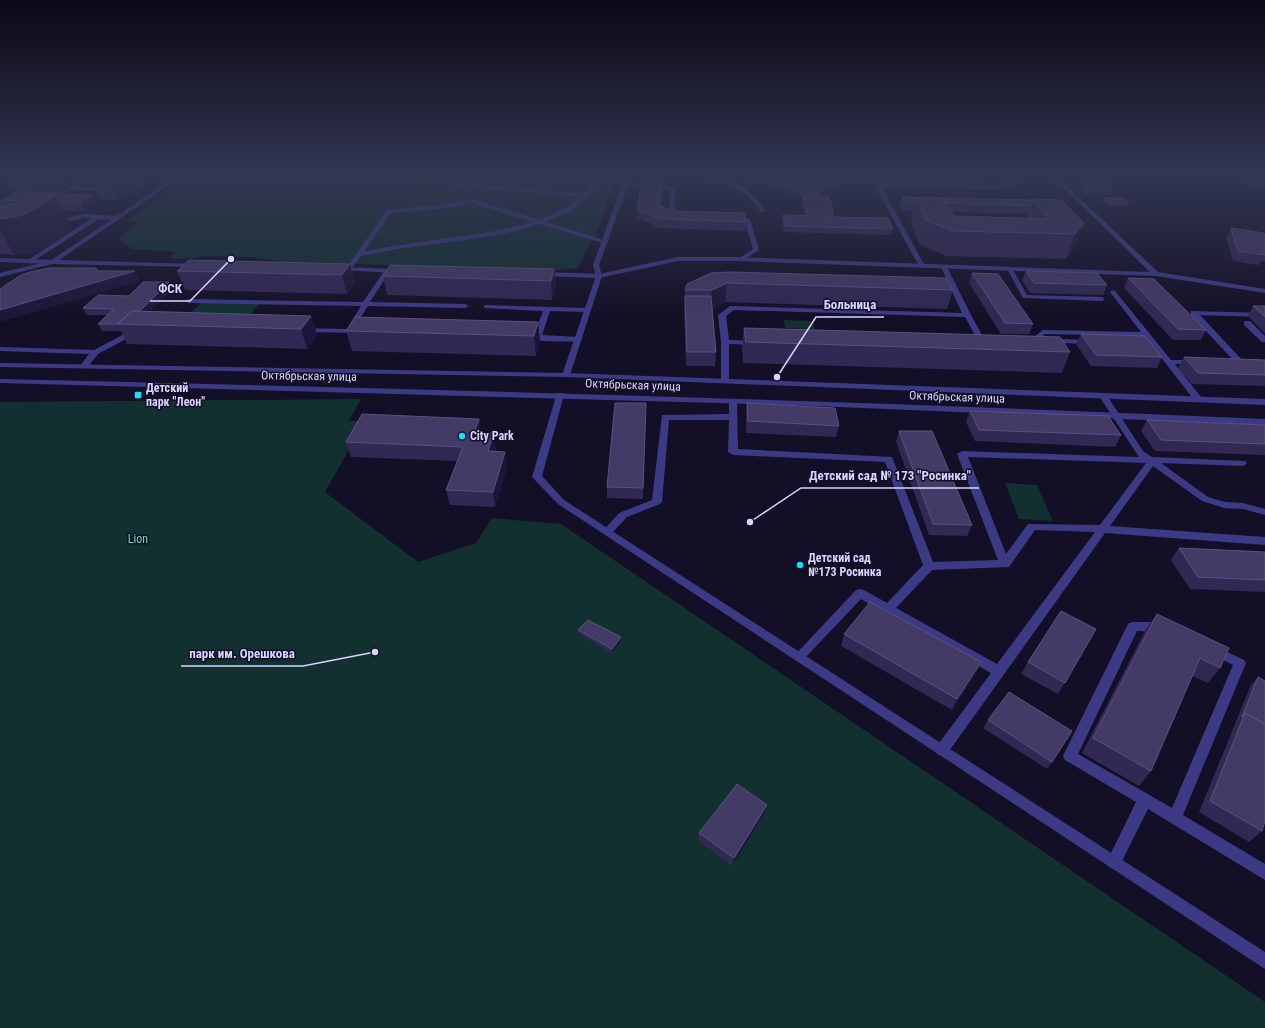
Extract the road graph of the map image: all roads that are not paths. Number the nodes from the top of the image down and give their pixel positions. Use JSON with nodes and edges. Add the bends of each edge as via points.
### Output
{"nodes":[{"id":1,"x":58,"y":222,"type":"edge"},
{"id":2,"x":89,"y":222,"type":"edge"},
{"id":3,"x":111,"y":222,"type":"edge"},
{"id":4,"x":381,"y":222,"type":"edge"},
{"id":5,"x":538,"y":222,"type":"edge"},
{"id":6,"x":544,"y":222,"type":"edge"},
{"id":7,"x":612,"y":222,"type":"edge"},
{"id":8,"x":749,"y":222,"type":"edge"},
{"id":9,"x":898,"y":222,"type":"edge"},
{"id":10,"x":1101,"y":222,"type":"edge"},
{"id":11,"x":46,"y":225,"type":"edge"},
{"id":12,"x":604,"y":242,"type":"junction"},
{"id":13,"x":358,"y":255,"type":"junction"},
{"id":14,"x":742,"y":259,"type":"junction"},
{"id":15,"x":0,"y":260,"type":"edge"},
{"id":16,"x":30,"y":261,"type":"junction"},
{"id":17,"x":52,"y":262,"type":"junction"},
{"id":18,"x":205,"y":266,"type":"edge"},
{"id":19,"x":922,"y":266,"type":"junction"},
{"id":20,"x":944,"y":267,"type":"junction"},
{"id":21,"x":332,"y":269,"type":"edge"},
{"id":22,"x":1010,"y":269,"type":"junction"},
{"id":23,"x":348,"y":270,"type":"junction"},
{"id":24,"x":388,"y":271,"type":"junction"},
{"id":25,"x":403,"y":271,"type":"edge"},
{"id":26,"x":536,"y":274,"type":"edge"},
{"id":27,"x":1156,"y":274,"type":"junction"},
{"id":28,"x":0,"y":275,"type":"edge"},
{"id":29,"x":599,"y":276,"type":"junction"},
{"id":30,"x":1265,"y":290,"type":"edge"},
{"id":31,"x":1113,"y":292,"type":"dead end"},
{"id":32,"x":1102,"y":299,"type":"edge"},
{"id":33,"x":188,"y":301,"type":"dead end"},
{"id":34,"x":366,"y":304,"type":"junction"},
{"id":35,"x":465,"y":306,"type":"dead end"},
{"id":36,"x":486,"y":308,"type":"dead end"},
{"id":37,"x":547,"y":309,"type":"junction"},
{"id":38,"x":587,"y":310,"type":"junction"},
{"id":39,"x":967,"y":315,"type":"junction"},
{"id":40,"x":1265,"y":315,"type":"edge"},
{"id":41,"x":1247,"y":323,"type":"dead end"},
{"id":42,"x":145,"y":329,"type":"edge"},
{"id":43,"x":292,"y":330,"type":"edge"},
{"id":44,"x":348,"y":331,"type":"junction"},
{"id":45,"x":372,"y":332,"type":"edge"},
{"id":46,"x":1147,"y":334,"type":"junction"},
{"id":47,"x":516,"y":337,"type":"edge"},
{"id":48,"x":999,"y":337,"type":"edge"},
{"id":49,"x":537,"y":338,"type":"junction"},
{"id":50,"x":1022,"y":338,"type":"edge"},
{"id":51,"x":578,"y":339,"type":"junction"},
{"id":52,"x":1265,"y":340,"type":"edge"},
{"id":53,"x":725,"y":342,"type":"junction"},
{"id":54,"x":1099,"y":342,"type":"edge"},
{"id":55,"x":765,"y":343,"type":"edge"},
{"id":56,"x":1131,"y":343,"type":"edge"},
{"id":57,"x":1155,"y":344,"type":"junction"},
{"id":58,"x":0,"y":349,"type":"edge"},
{"id":59,"x":1044,"y":350,"type":"edge"},
{"id":60,"x":95,"y":352,"type":"junction"},
{"id":61,"x":1169,"y":362,"type":"junction"},
{"id":62,"x":1205,"y":363,"type":"edge"},
{"id":63,"x":1226,"y":364,"type":"edge"},
{"id":64,"x":0,"y":365,"type":"edge"},
{"id":65,"x":84,"y":366,"type":"junction"},
{"id":66,"x":566,"y":375,"type":"junction"},
{"id":67,"x":226,"y":378,"type":"junction"},
{"id":68,"x":0,"y":381,"type":"edge"},
{"id":69,"x":724,"y":381,"type":"junction"},
{"id":70,"x":560,"y":395,"type":"junction"},
{"id":71,"x":1103,"y":396,"type":"junction"},
{"id":72,"x":1198,"y":399,"type":"junction"},
{"id":73,"x":733,"y":401,"type":"junction"},
{"id":74,"x":1265,"y":402,"type":"edge"},
{"id":75,"x":1115,"y":415,"type":"junction"},
{"id":76,"x":733,"y":417,"type":"junction"},
{"id":77,"x":1265,"y":422,"type":"edge"},
{"id":78,"x":1152,"y":461,"type":"junction"},
{"id":79,"x":1242,"y":464,"type":"dead end"},
{"id":80,"x":1265,"y":512,"type":"edge"},
{"id":81,"x":1103,"y":529,"type":"junction"},
{"id":82,"x":607,"y":532,"type":"junction"},
{"id":83,"x":1265,"y":541,"type":"edge"},
{"id":84,"x":1005,"y":564,"type":"junction"},
{"id":85,"x":929,"y":566,"type":"junction"},
{"id":86,"x":888,"y":609,"type":"junction"},
{"id":87,"x":1169,"y":628,"type":"edge"},
{"id":88,"x":1204,"y":645,"type":"edge"},
{"id":89,"x":799,"y":657,"type":"junction"},
{"id":90,"x":1000,"y":671,"type":"junction"},
{"id":91,"x":942,"y":750,"type":"junction"},
{"id":92,"x":1144,"y":800,"type":"junction"},
{"id":93,"x":1175,"y":818,"type":"junction"},
{"id":94,"x":1114,"y":862,"type":"junction"},
{"id":95,"x":1265,"y":872,"type":"edge"},
{"id":96,"x":1265,"y":961,"type":"edge"}],
"edges":[{"from":1,"to":11,"type":"street"},
{"from":2,"to":16,"type":"street"},
{"from":3,"to":17,"type":"street"},
{"from":4,"to":13,"type":"street"},
{"from":5,"to":13,"type":"street","via":[[472,238],[398,247]]},
{"from":6,"to":12,"type":"street"},
{"from":7,"to":12,"type":"street"},
{"from":8,"to":14,"type":"street","via":[[756,250]]},
{"from":9,"to":19,"type":"street"},
{"from":10,"to":27,"type":"street"},
{"from":12,"to":29,"type":"street","via":[[596,265]]},
{"from":13,"to":23,"type":"street"},
{"from":14,"to":19,"type":"street"},
{"from":14,"to":29,"type":"street","via":[[678,259]]},
{"from":15,"to":16,"type":"street"},
{"from":16,"to":17,"type":"street"},
{"from":17,"to":18,"type":"street"},
{"from":17,"to":28,"type":"street"},
{"from":19,"to":20,"type":"street"},
{"from":20,"to":22,"type":"street"},
{"from":20,"to":39,"type":"street"},
{"from":21,"to":23,"type":"street"},
{"from":22,"to":27,"type":"street"},
{"from":22,"to":32,"type":"street","via":[[1025,297]]},
{"from":23,"to":24,"type":"street"},
{"from":24,"to":25,"type":"street"},
{"from":24,"to":34,"type":"street"},
{"from":26,"to":29,"type":"street"},
{"from":27,"to":30,"type":"street"},
{"from":29,"to":38,"type":"street"},
{"from":31,"to":46,"type":"street"},
{"from":33,"to":34,"type":"street"},
{"from":34,"to":35,"type":"street"},
{"from":34,"to":44,"type":"street"},
{"from":36,"to":37,"type":"street"},
{"from":37,"to":38,"type":"street"},
{"from":37,"to":49,"type":"street"},
{"from":38,"to":51,"type":"street"},
{"from":39,"to":48,"type":"street","via":[[980,337]]},
{"from":39,"to":53,"type":"street","via":[[733,308],[722,315]]},
{"from":40,"to":63,"type":"street","via":[[1194,313],[1244,364]]},
{"from":41,"to":52,"type":"street"},
{"from":42,"to":60,"type":"street"},
{"from":43,"to":44,"type":"street"},
{"from":44,"to":45,"type":"street"},
{"from":46,"to":50,"type":"street","via":[[1043,332]]},
{"from":46,"to":57,"type":"street"},
{"from":47,"to":49,"type":"street"},
{"from":49,"to":51,"type":"street"},
{"from":51,"to":66,"type":"street"},
{"from":53,"to":55,"type":"street"},
{"from":53,"to":69,"type":"street"},
{"from":54,"to":59,"type":"street","via":[[1059,341]]},
{"from":56,"to":57,"type":"street"},
{"from":57,"to":61,"type":"street"},
{"from":58,"to":60,"type":"street"},
{"from":60,"to":65,"type":"street"},
{"from":61,"to":62,"type":"street"},
{"from":61,"to":72,"type":"street"},
{"from":64,"to":65,"type":"street","name":"Октябрьская улица"},
{"from":65,"to":67,"type":"street","name":"Октябрьская улица"},
{"from":66,"to":67,"type":"street","name":"Октябрьская улица"},
{"from":66,"to":69,"type":"street","name":"Октябрьская улица"},
{"from":67,"to":68,"type":"street","name":"Октябрьская улица"},
{"from":67,"to":70,"type":"street","name":"Октябрьская улица"},
{"from":69,"to":71,"type":"street","name":"Октябрьская улица"},
{"from":70,"to":73,"type":"street","name":"Октябрьская улица"},
{"from":70,"to":82,"type":"street","via":[[537,477],[561,502]]},
{"from":71,"to":72,"type":"street","name":"Октябрьская улица"},
{"from":71,"to":75,"type":"street"},
{"from":72,"to":74,"type":"street","name":"Октябрьская улица"},
{"from":73,"to":75,"type":"street","name":"Октябрьская улица"},
{"from":73,"to":76,"type":"street"},
{"from":75,"to":77,"type":"street","name":"Октябрьская улица"},
{"from":75,"to":78,"type":"street","via":[[1140,453]]},
{"from":76,"to":82,"type":"street","via":[[665,417],[657,502],[623,515]]},
{"from":76,"to":85,"type":"street","via":[[733,452],[889,459]]},
{"from":78,"to":79,"type":"street"},
{"from":78,"to":80,"type":"street","via":[[1205,499]]},
{"from":78,"to":81,"type":"street"},
{"from":78,"to":84,"type":"street","via":[[962,454]]},
{"from":81,"to":83,"type":"street"},
{"from":81,"to":84,"type":"street","via":[[1032,526]]},
{"from":81,"to":90,"type":"street"},
{"from":82,"to":89,"type":"street"},
{"from":84,"to":85,"type":"street"},
{"from":85,"to":86,"type":"street"},
{"from":86,"to":89,"type":"street","via":[[860,593]]},
{"from":86,"to":90,"type":"street"},
{"from":87,"to":92,"type":"street","via":[[1133,626],[1070,756]]},
{"from":88,"to":93,"type":"street","via":[[1240,662]]},
{"from":89,"to":91,"type":"street"},
{"from":90,"to":91,"type":"street"},
{"from":91,"to":94,"type":"street"},
{"from":92,"to":93,"type":"street"},
{"from":92,"to":94,"type":"street"},
{"from":93,"to":95,"type":"street"},
{"from":94,"to":96,"type":"street"}]}
